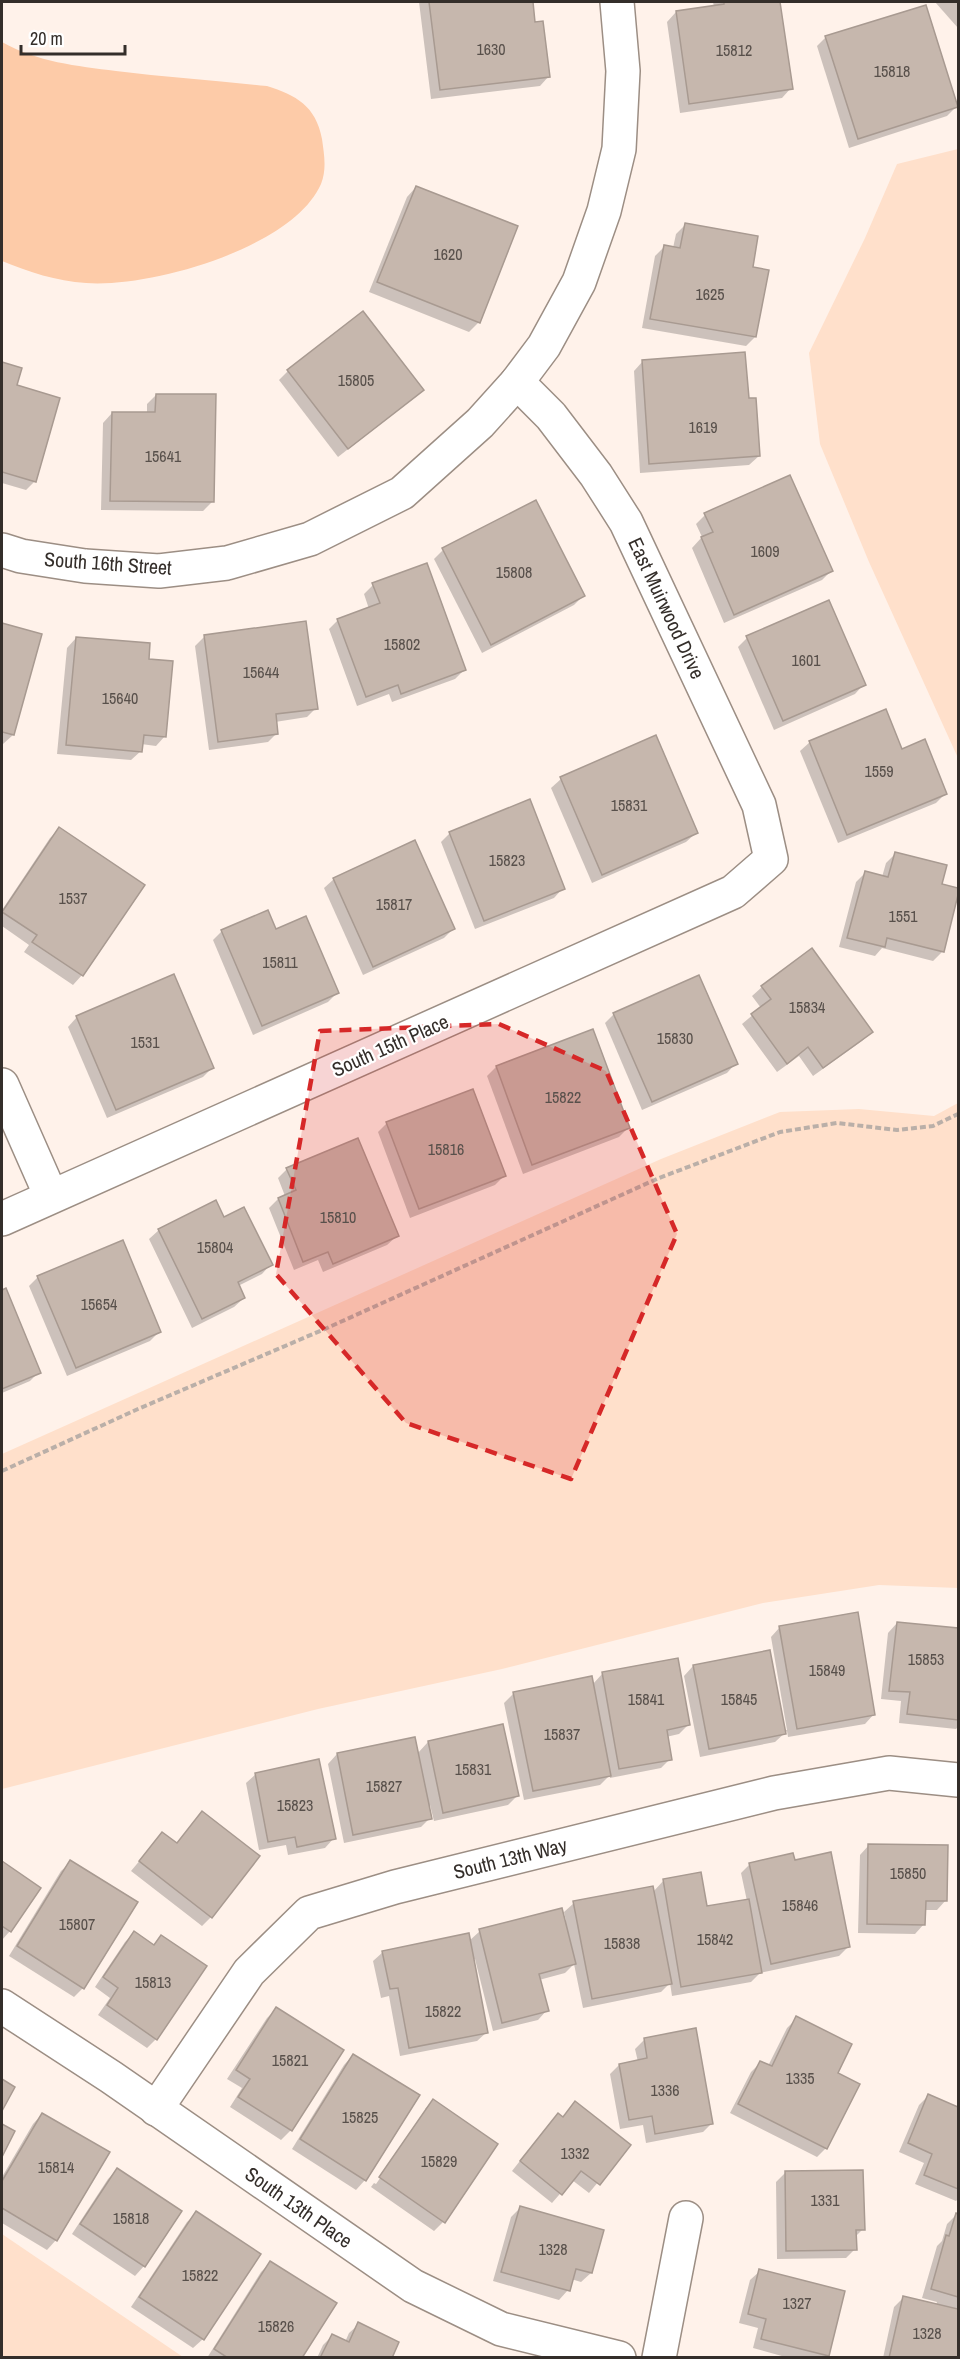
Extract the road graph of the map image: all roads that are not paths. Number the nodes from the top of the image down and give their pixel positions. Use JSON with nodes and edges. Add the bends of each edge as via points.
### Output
{"nodes":[{"id":1,"x":617,"y":2,"type":"edge"},
{"id":2,"x":517,"y":382,"type":"junction"},
{"id":3,"x":2,"y":550,"type":"edge"},
{"id":4,"x":771,"y":859,"type":"joint"},
{"id":5,"x":2,"y":1085,"type":"edge"},
{"id":6,"x":51,"y":1196,"type":"junction"},
{"id":7,"x":2,"y":1219,"type":"edge"},
{"id":8,"x":958,"y":1780,"type":"edge"},
{"id":9,"x":2,"y":2006,"type":"edge"},
{"id":10,"x":156,"y":2109,"type":"junction"},
{"id":11,"x":687,"y":2218,"type":"dead end"},
{"id":12,"x":619,"y":2358,"type":"edge"},
{"id":13,"x":659,"y":2358,"type":"edge"}],
"edges":[{"from":1,"to":2,"type":"street","name":"South 16th Street","via":[[623,70],[619,149],[604,211],[579,282],[544,346]]},
{"from":2,"to":3,"type":"street","name":"South 16th Street","via":[[480,423],[402,493],[310,538],[227,563],[159,571],[85,566]]},
{"from":2,"to":4,"type":"street","name":"East Muirwood Drive","via":[[551,416],[626,522],[759,805]]},
{"from":4,"to":6,"type":"street","name":"South 15th Place","via":[[733,892]]},
{"from":5,"to":6,"type":"street"},
{"from":6,"to":7,"type":"street","name":"South 15th Place"},
{"from":8,"to":10,"type":"street","name":"South 13th Way","via":[[889,1773],[774,1792],[395,1887],[309,1913],[249,1972]]},
{"from":9,"to":10,"type":"street","name":"South 13th Place"},
{"from":10,"to":12,"type":"street","name":"South 13th Place","via":[[413,2286],[501,2329]]},
{"from":11,"to":13,"type":"street"}]}
